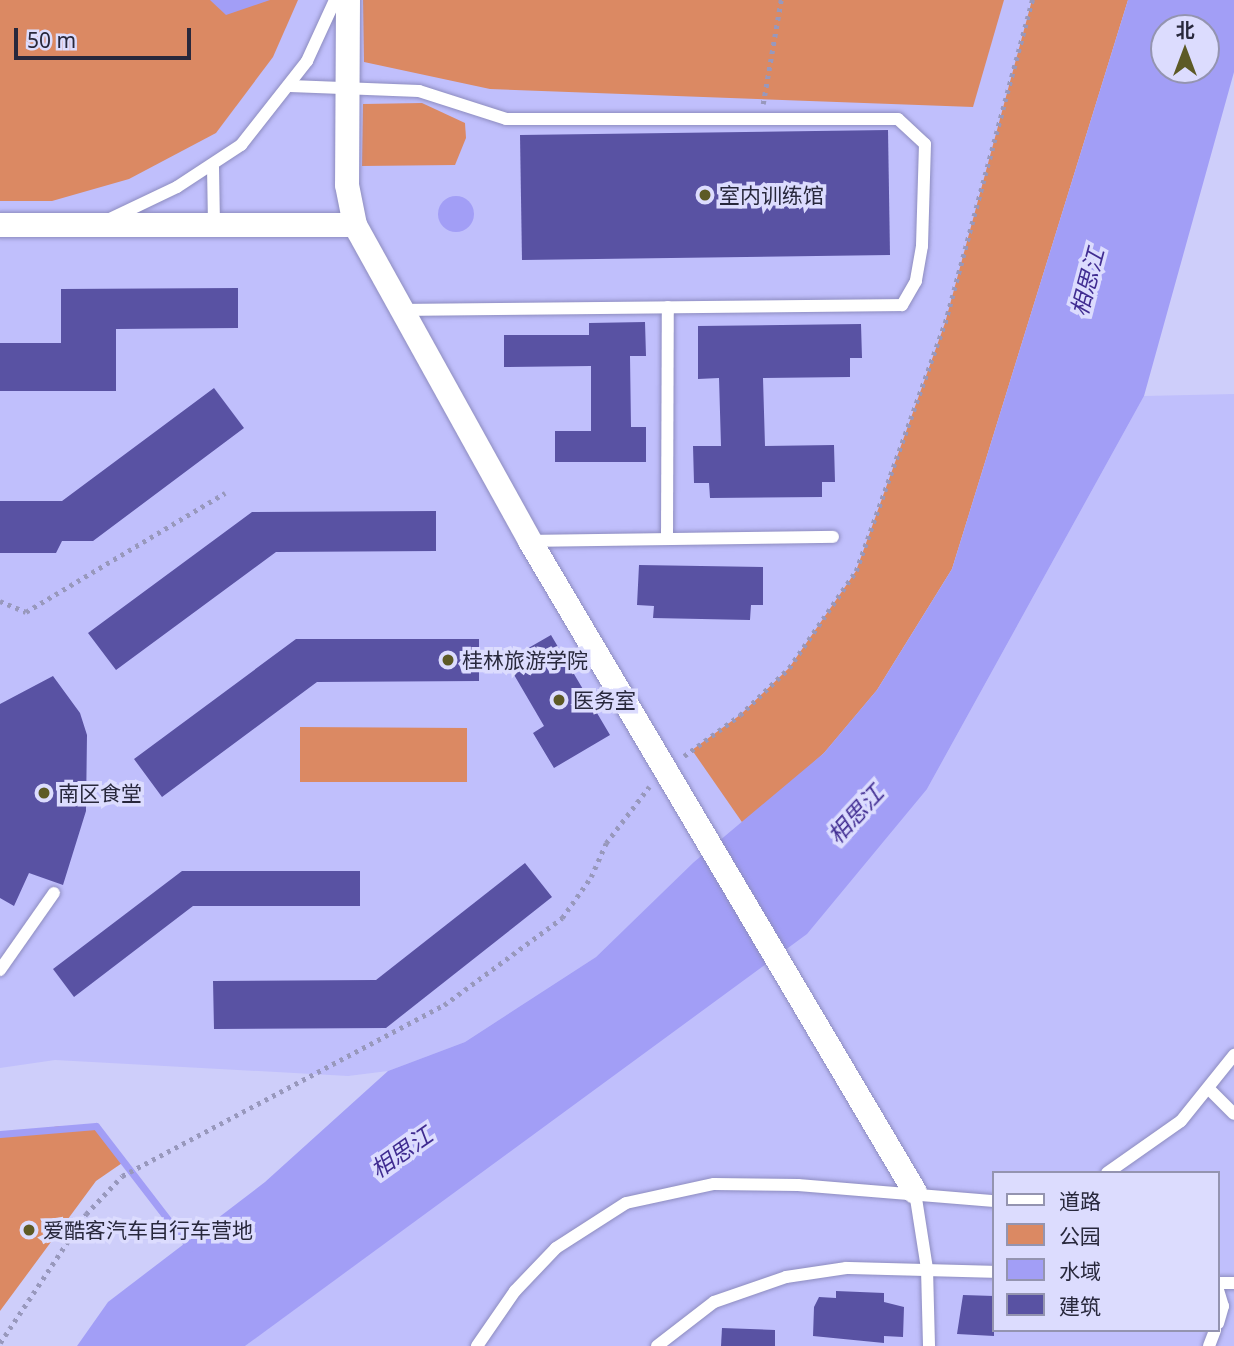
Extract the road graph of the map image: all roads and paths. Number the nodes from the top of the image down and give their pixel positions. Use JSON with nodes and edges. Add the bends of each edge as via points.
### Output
{"nodes":[{"id":1,"x":335,"y":0,"type":"edge"},
{"id":2,"x":348,"y":0,"type":"edge"},
{"id":3,"x":782,"y":0,"type":"edge"},
{"id":4,"x":1032,"y":0,"type":"edge"},
{"id":5,"x":290,"y":86,"type":"junction"},
{"id":6,"x":348,"y":86,"type":"junction"},
{"id":7,"x":761,"y":119,"type":"junction"},
{"id":8,"x":214,"y":167,"type":"junction"},
{"id":9,"x":0,"y":225,"type":"edge"},
{"id":10,"x":96,"y":225,"type":"junction"},
{"id":11,"x":214,"y":225,"type":"junction"},
{"id":12,"x":355,"y":225,"type":"junction"},
{"id":13,"x":668,"y":307,"type":"junction"},
{"id":14,"x":398,"y":310,"type":"junction"},
{"id":15,"x":225,"y":493,"type":"dead end"},
{"id":16,"x":833,"y":537,"type":"dead end"},
{"id":17,"x":667,"y":539,"type":"junction"},
{"id":18,"x":530,"y":541,"type":"junction"},
{"id":19,"x":0,"y":601,"type":"edge"},
{"id":20,"x":692,"y":750,"type":"dead end"},
{"id":21,"x":665,"y":769,"type":"junction"},
{"id":22,"x":54,"y":893,"type":"dead end"},
{"id":23,"x":0,"y":970,"type":"edge"},
{"id":24,"x":1234,"y":1055,"type":"edge"},
{"id":25,"x":1209,"y":1089,"type":"junction"},
{"id":26,"x":1234,"y":1114,"type":"edge"},
{"id":27,"x":1110,"y":1171,"type":"edge"},
{"id":28,"x":915,"y":1192,"type":"junction"},
{"id":29,"x":992,"y":1201,"type":"edge"},
{"id":30,"x":927,"y":1269,"type":"junction"},
{"id":31,"x":992,"y":1272,"type":"edge"},
{"id":32,"x":1220,"y":1296,"type":"edge"},
{"id":33,"x":1220,"y":1316,"type":"edge"},
{"id":34,"x":0,"y":1343,"type":"edge"},
{"id":35,"x":477,"y":1346,"type":"edge"},
{"id":36,"x":657,"y":1346,"type":"edge"},
{"id":37,"x":929,"y":1346,"type":"edge"}],
"edges":[{"from":1,"to":5,"type":"lane"},
{"from":2,"to":6,"type":"street"},
{"from":3,"to":7,"type":"path"},
{"from":4,"to":20,"type":"path","via":[[946,323],[856,571],[789,668],[740,715]]},
{"from":5,"to":6,"type":"lane"},
{"from":5,"to":8,"type":"lane","via":[[268,117]]},
{"from":6,"to":7,"type":"lane","via":[[419,91],[506,119]]},
{"from":6,"to":12,"type":"street","via":[[347,184]]},
{"from":7,"to":13,"type":"lane","via":[[898,119],[915,130],[925,144],[916,281],[902,305]]},
{"from":8,"to":10,"type":"lane"},
{"from":8,"to":11,"type":"lane"},
{"from":9,"to":10,"type":"street"},
{"from":10,"to":11,"type":"street"},
{"from":11,"to":12,"type":"street"},
{"from":12,"to":14,"type":"street"},
{"from":13,"to":14,"type":"lane"},
{"from":13,"to":17,"type":"lane"},
{"from":14,"to":18,"type":"street"},
{"from":15,"to":19,"type":"path","via":[[26,612]]},
{"from":16,"to":17,"type":"lane"},
{"from":17,"to":18,"type":"lane"},
{"from":18,"to":21,"type":"street"},
{"from":21,"to":28,"type":"street"},
{"from":21,"to":34,"type":"path","via":[[606,843],[591,877],[562,918],[444,1005],[122,1176],[86,1214]]},
{"from":22,"to":23,"type":"lane"},
{"from":24,"to":25,"type":"lane"},
{"from":25,"to":26,"type":"lane"},
{"from":25,"to":27,"type":"lane","via":[[1181,1121]]},
{"from":28,"to":29,"type":"lane"},
{"from":28,"to":30,"type":"lane"},
{"from":28,"to":35,"type":"lane","via":[[715,1184],[626,1203],[556,1248],[515,1291]]},
{"from":30,"to":31,"type":"lane"},
{"from":30,"to":36,"type":"lane","via":[[815,1271],[748,1287],[687,1317]]},
{"from":30,"to":37,"type":"lane"},
{"from":32,"to":33,"type":"lane"}]}
